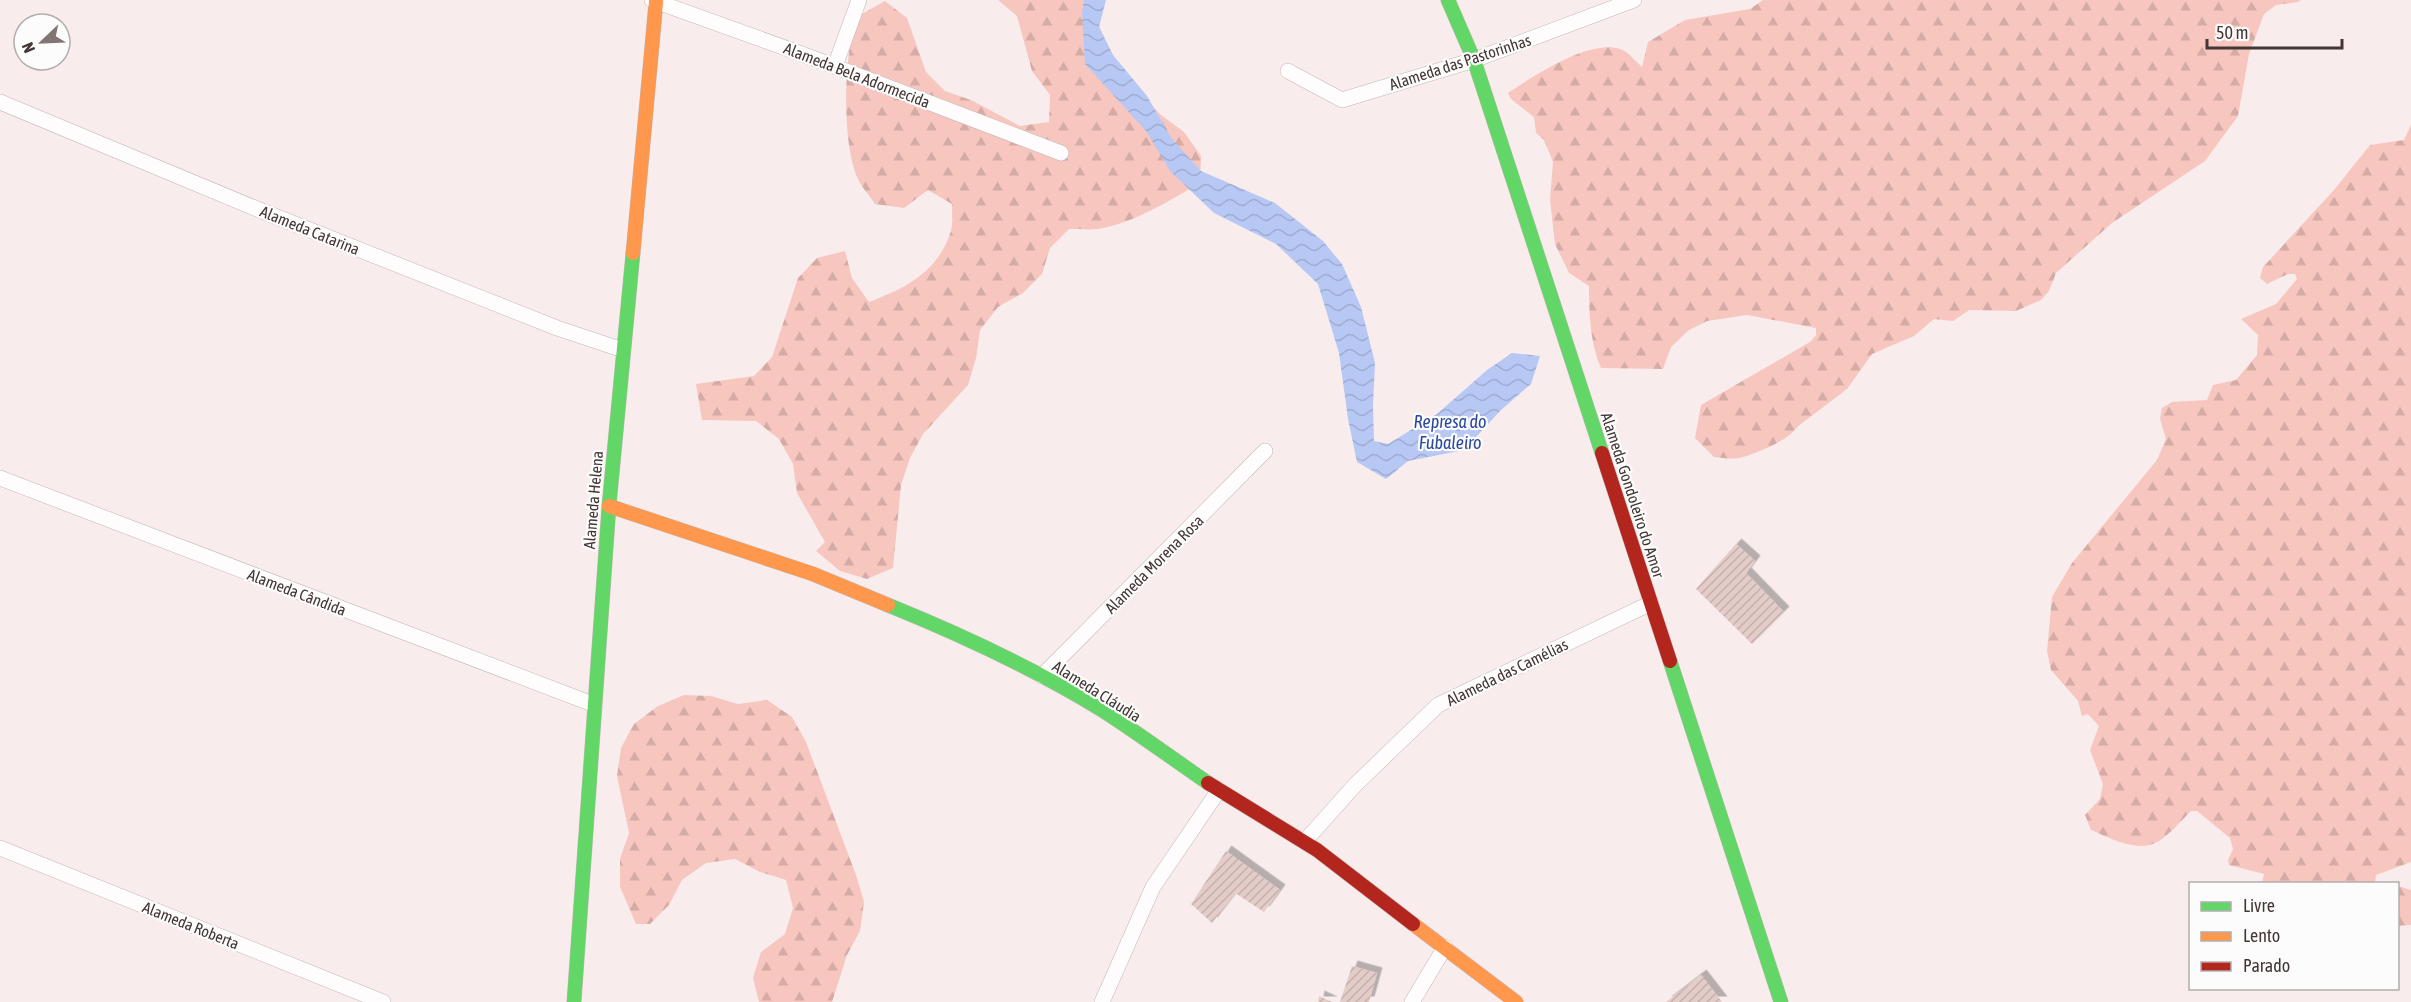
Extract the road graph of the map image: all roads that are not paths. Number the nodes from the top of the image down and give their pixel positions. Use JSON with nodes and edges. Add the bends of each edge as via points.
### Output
{"nodes":[{"id":1,"x":859,"y":0,"type":"edge"},
{"id":2,"x":1448,"y":0,"type":"edge"},
{"id":3,"x":1634,"y":0,"type":"edge"},
{"id":4,"x":654,"y":1,"type":"edge"},
{"id":5,"x":1474,"y":60,"type":"junction"},
{"id":6,"x":835,"y":66,"type":"junction"},
{"id":7,"x":1288,"y":71,"type":"dead end"},
{"id":8,"x":0,"y":102,"type":"edge"},
{"id":9,"x":1061,"y":153,"type":"dead end"},
{"id":10,"x":623,"y":350,"type":"junction"},
{"id":11,"x":1265,"y":451,"type":"dead end"},
{"id":12,"x":0,"y":478,"type":"edge"},
{"id":13,"x":609,"y":506,"type":"junction"},
{"id":14,"x":1652,"y":603,"type":"junction"},
{"id":15,"x":1042,"y":676,"type":"junction"},
{"id":16,"x":595,"y":705,"type":"junction"},
{"id":17,"x":1219,"y":790,"type":"junction"},
{"id":18,"x":1305,"y":842,"type":"junction"},
{"id":19,"x":0,"y":849,"type":"edge"},
{"id":20,"x":1445,"y":947,"type":"junction"},
{"id":21,"x":383,"y":1002,"type":"edge"},
{"id":22,"x":573,"y":1002,"type":"edge"},
{"id":23,"x":1102,"y":1002,"type":"edge"},
{"id":24,"x":1412,"y":1002,"type":"edge"},
{"id":25,"x":1516,"y":1002,"type":"edge"},
{"id":26,"x":1781,"y":1002,"type":"edge"}],
"edges":[{"from":1,"to":6,"type":"street"},
{"from":2,"to":5,"type":"street","name":"Alameda Gondoleiro do Amor"},
{"from":3,"to":5,"type":"street","name":"Alameda das Pastorinhas"},
{"from":4,"to":6,"type":"street","name":"Alameda Bela Adormecida"},
{"from":4,"to":10,"type":"street","name":"Alameda Helena"},
{"from":5,"to":7,"type":"street","name":"Alameda das Pastorinhas","via":[[1342,100]]},
{"from":5,"to":14,"type":"street","name":"Alameda Gondoleiro do Amor"},
{"from":6,"to":9,"type":"street","name":"Alameda Bela Adormecida"},
{"from":8,"to":10,"type":"street","name":"Alameda Catarina","via":[[284,220],[557,328]]},
{"from":10,"to":13,"type":"street","name":"Alameda Helena"},
{"from":11,"to":15,"type":"street","name":"Alameda Morena Rosa"},
{"from":12,"to":16,"type":"street","name":"Alameda Cândida"},
{"from":13,"to":15,"type":"street","name":"Alameda Cláudia","via":[[824,579],[935,624]]},
{"from":13,"to":16,"type":"street","name":"Alameda Helena"},
{"from":14,"to":18,"type":"street","name":"Alameda das Camélias","via":[[1438,705],[1355,785]]},
{"from":14,"to":26,"type":"street","name":"Alameda Gondoleiro do Amor"},
{"from":15,"to":17,"type":"street","name":"Alameda Cláudia","via":[[1103,711]]},
{"from":16,"to":22,"type":"street","name":"Alameda Helena"},
{"from":17,"to":18,"type":"street","name":"Alameda Cláudia"},
{"from":17,"to":23,"type":"street","via":[[1153,887]]},
{"from":18,"to":20,"type":"street","name":"Alameda Cláudia"},
{"from":19,"to":21,"type":"street","name":"Alameda Roberta"},
{"from":20,"to":24,"type":"street"},
{"from":20,"to":25,"type":"street","name":"Alameda Cláudia"}]}
